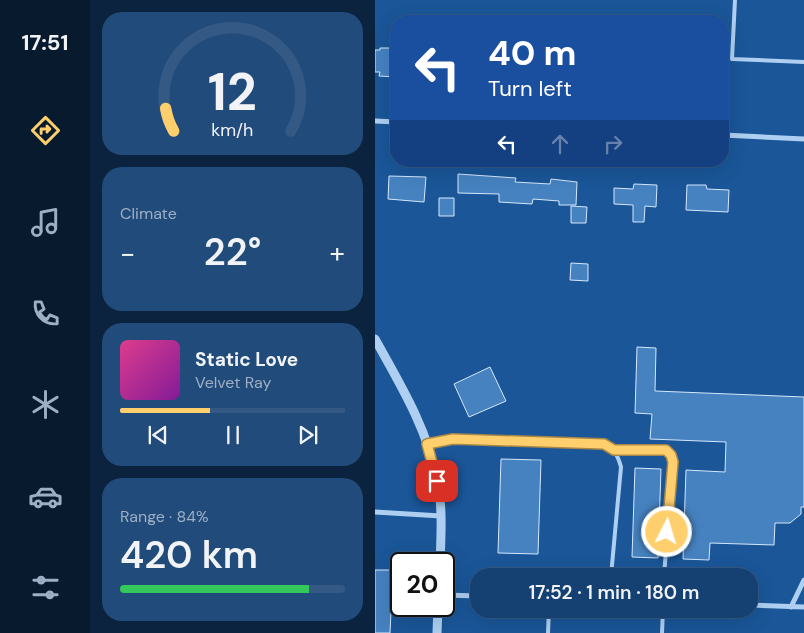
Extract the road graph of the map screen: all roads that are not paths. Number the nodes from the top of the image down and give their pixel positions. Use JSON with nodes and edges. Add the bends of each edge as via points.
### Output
{"nodes":[{"id":1,"x":735,"y":0,"type":"edge"},
{"id":2,"x":804,"y":62,"type":"edge"},
{"id":3,"x":375,"y":121,"type":"edge"},
{"id":4,"x":390,"y":122,"type":"edge"},
{"id":5,"x":729,"y":135,"type":"edge"},
{"id":6,"x":804,"y":138,"type":"edge"},
{"id":7,"x":375,"y":339,"type":"edge"},
{"id":8,"x":427,"y":444,"type":"junction"},
{"id":9,"x":614,"y":450,"type":"junction"},
{"id":10,"x":375,"y":512,"type":"edge"},
{"id":11,"x":441,"y":516,"type":"junction"},
{"id":12,"x":440,"y":552,"type":"edge"},
{"id":13,"x":612,"y":568,"type":"edge"},
{"id":14,"x":665,"y":568,"type":"edge"},
{"id":15,"x":804,"y":580,"type":"edge"},
{"id":16,"x":455,"y":595,"type":"edge"},
{"id":17,"x":470,"y":596,"type":"edge"},
{"id":18,"x":758,"y":605,"type":"edge"},
{"id":19,"x":791,"y":607,"type":"junction"},
{"id":20,"x":804,"y":607,"type":"edge"},
{"id":21,"x":438,"y":617,"type":"edge"},
{"id":22,"x":549,"y":618,"type":"edge"},
{"id":23,"x":663,"y":618,"type":"edge"},
{"id":24,"x":437,"y":633,"type":"edge"},
{"id":25,"x":548,"y":633,"type":"edge"},
{"id":26,"x":662,"y":633,"type":"edge"}],
"edges":[{"from":1,"to":2,"type":"lane","via":[[732,59]]},
{"from":3,"to":4,"type":"street"},
{"from":5,"to":6,"type":"street"},
{"from":7,"to":8,"type":"street","via":[[410,402]]},
{"from":8,"to":9,"type":"lane","via":[[453,439],[604,444]]},
{"from":8,"to":11,"type":"street","via":[[437,481]]},
{"from":9,"to":13,"type":"lane","via":[[621,468]]},
{"from":9,"to":14,"type":"lane","via":[[666,450],[671,455]]},
{"from":10,"to":11,"type":"street"},
{"from":11,"to":12,"type":"street"},
{"from":15,"to":19,"type":"street"},
{"from":16,"to":17,"type":"street"},
{"from":18,"to":19,"type":"street"},
{"from":19,"to":20,"type":"street"},
{"from":21,"to":24,"type":"street"},
{"from":22,"to":25,"type":"lane"},
{"from":23,"to":26,"type":"lane"}]}
